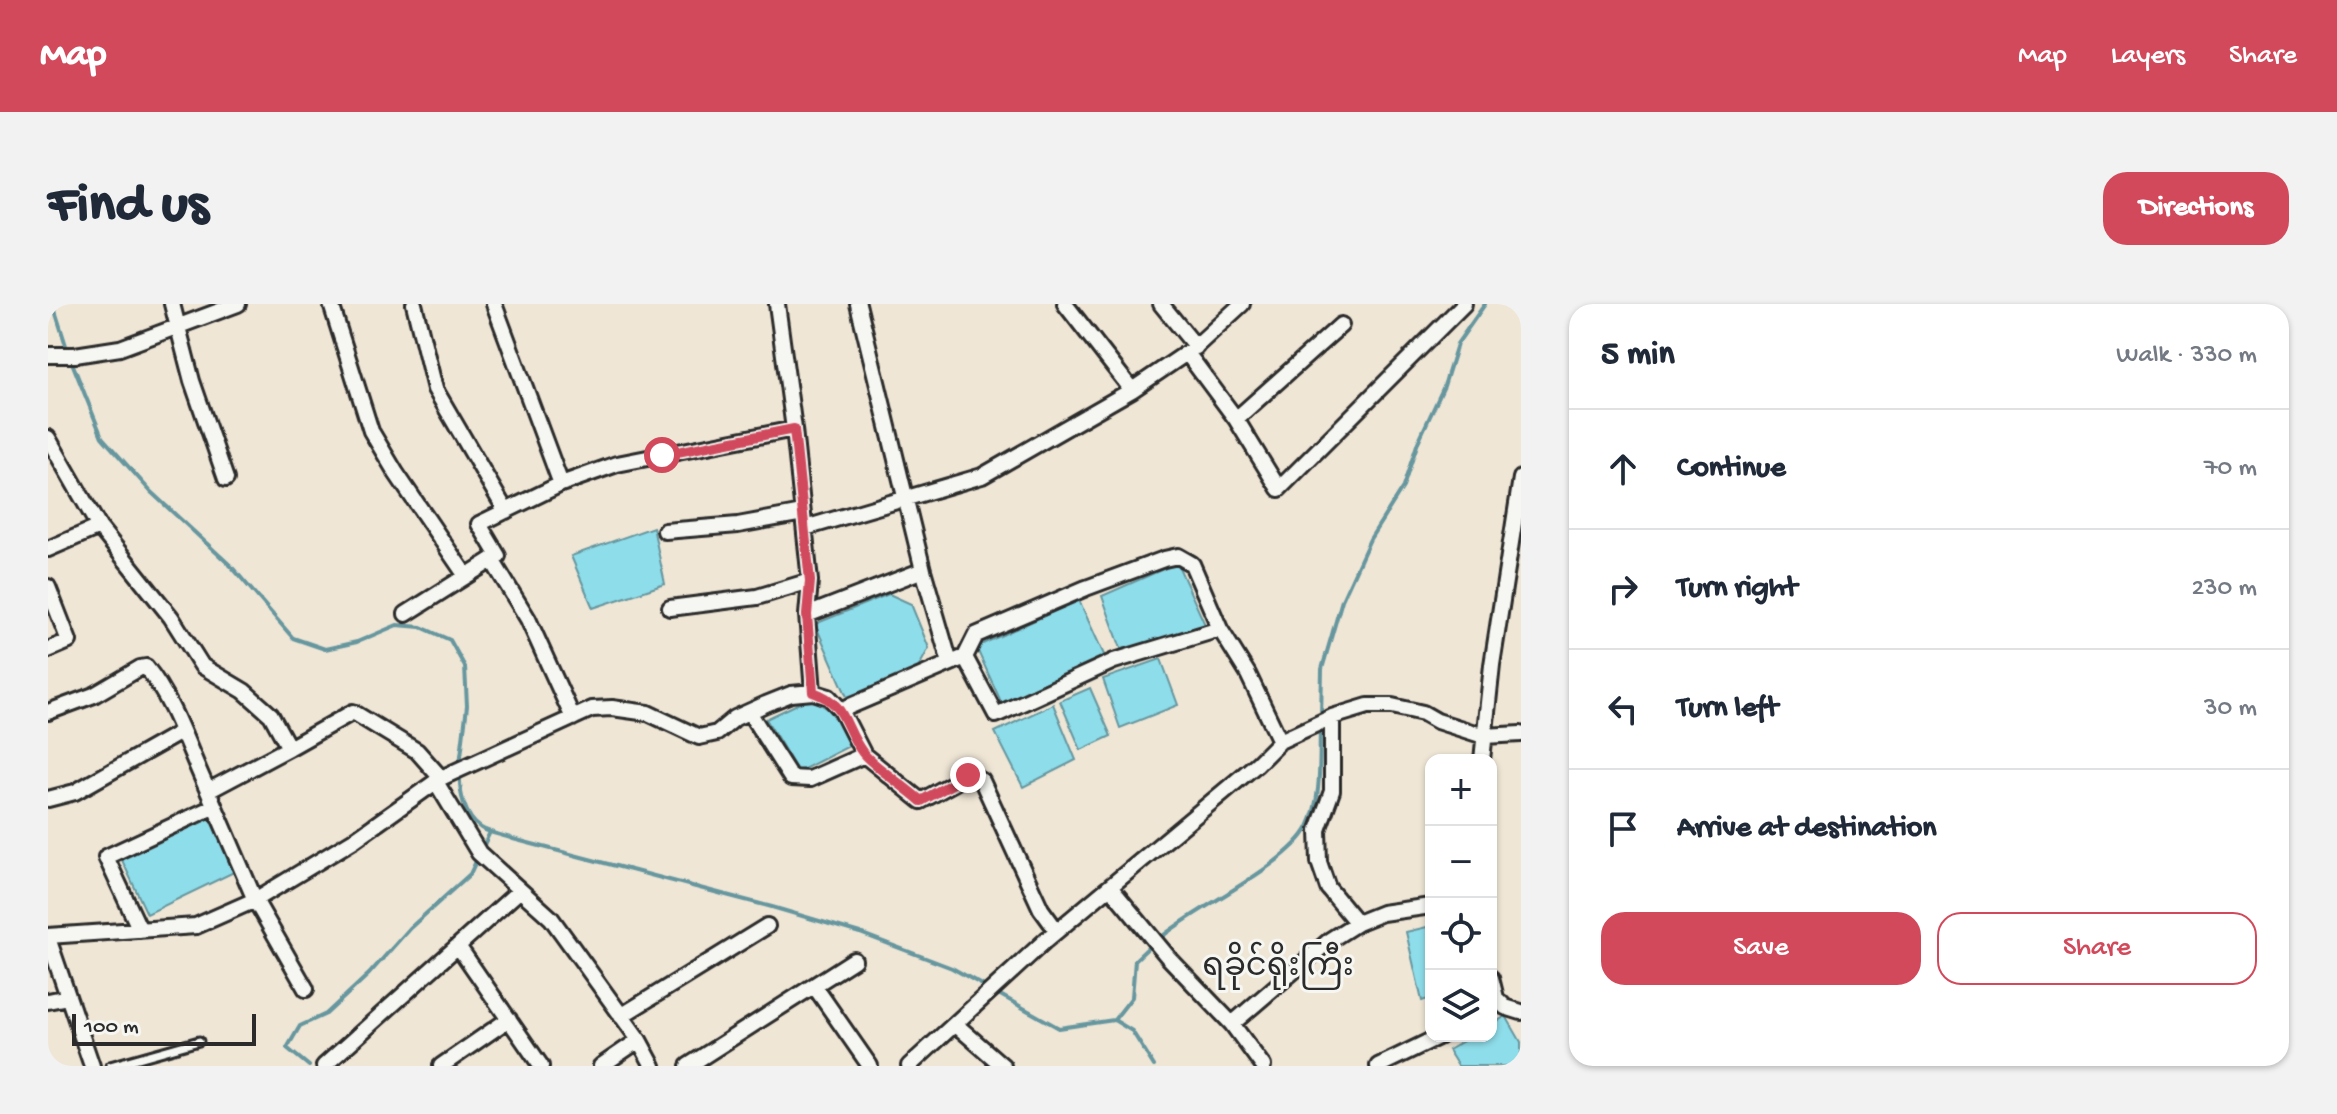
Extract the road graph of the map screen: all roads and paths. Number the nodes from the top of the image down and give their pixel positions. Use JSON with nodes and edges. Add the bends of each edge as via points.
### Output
{"nodes":[{"id":1,"x":172,"y":304,"type":"edge"},
{"id":2,"x":238,"y":304,"type":"edge"},
{"id":3,"x":331,"y":304,"type":"edge"},
{"id":4,"x":414,"y":304,"type":"edge"},
{"id":5,"x":494,"y":304,"type":"edge"},
{"id":6,"x":777,"y":304,"type":"edge"},
{"id":7,"x":858,"y":304,"type":"edge"},
{"id":8,"x":1065,"y":304,"type":"edge"},
{"id":9,"x":1161,"y":304,"type":"edge"},
{"id":10,"x":1242,"y":304,"type":"edge"},
{"id":11,"x":1464,"y":304,"type":"edge"},
{"id":12,"x":1341,"y":325,"type":"dead end"},
{"id":13,"x":178,"y":326,"type":"junction"},
{"id":14,"x":1191,"y":350,"type":"junction"},
{"id":15,"x":48,"y":355,"type":"edge"},
{"id":16,"x":1132,"y":390,"type":"junction"},
{"id":17,"x":1236,"y":419,"type":"junction"},
{"id":18,"x":794,"y":429,"type":"junction"},
{"id":19,"x":48,"y":438,"type":"edge"},
{"id":20,"x":1521,"y":478,"type":"edge"},
{"id":21,"x":226,"y":479,"type":"dead end"},
{"id":22,"x":561,"y":484,"type":"junction"},
{"id":23,"x":905,"y":499,"type":"junction"},
{"id":24,"x":506,"y":511,"type":"junction"},
{"id":25,"x":804,"y":520,"type":"junction"},
{"id":26,"x":99,"y":527,"type":"junction"},
{"id":27,"x":665,"y":531,"type":"dead end"},
{"id":28,"x":48,"y":549,"type":"edge"},
{"id":29,"x":492,"y":560,"type":"junction"},
{"id":30,"x":923,"y":570,"type":"junction"},
{"id":31,"x":466,"y":576,"type":"junction"},
{"id":32,"x":810,"y":581,"type":"junction"},
{"id":33,"x":48,"y":587,"type":"edge"},
{"id":34,"x":670,"y":608,"type":"dead end"},
{"id":35,"x":406,"y":614,"type":"dead end"},
{"id":36,"x":807,"y":615,"type":"junction"},
{"id":37,"x":1220,"y":629,"type":"junction"},
{"id":38,"x":48,"y":650,"type":"edge"},
{"id":39,"x":965,"y":657,"type":"junction"},
{"id":40,"x":950,"y":663,"type":"junction"},
{"id":41,"x":813,"y":692,"type":"junction"},
{"id":42,"x":841,"y":710,"type":"junction"},
{"id":43,"x":48,"y":712,"type":"edge"},
{"id":44,"x":749,"y":712,"type":"junction"},
{"id":45,"x":1332,"y":717,"type":"junction"},
{"id":46,"x":573,"y":718,"type":"junction"},
{"id":47,"x":181,"y":732,"type":"junction"},
{"id":48,"x":1521,"y":734,"type":"edge"},
{"id":49,"x":1484,"y":736,"type":"junction"},
{"id":50,"x":1280,"y":741,"type":"junction"},
{"id":51,"x":289,"y":748,"type":"junction"},
{"id":52,"x":1482,"y":754,"type":"edge"},
{"id":53,"x":864,"y":755,"type":"junction"},
{"id":54,"x":438,"y":780,"type":"junction"},
{"id":55,"x":208,"y":791,"type":"junction"},
{"id":56,"x":48,"y":799,"type":"edge"},
{"id":57,"x":213,"y":807,"type":"junction"},
{"id":58,"x":1110,"y":887,"type":"junction"},
{"id":59,"x":519,"y":891,"type":"junction"},
{"id":60,"x":255,"y":900,"type":"junction"},
{"id":61,"x":1425,"y":907,"type":"edge"},
{"id":62,"x":1357,"y":923,"type":"junction"},
{"id":63,"x":767,"y":926,"type":"dead end"},
{"id":64,"x":140,"y":930,"type":"junction"},
{"id":65,"x":1057,"y":931,"type":"junction"},
{"id":66,"x":48,"y":937,"type":"edge"},
{"id":67,"x":458,"y":946,"type":"junction"},
{"id":68,"x":854,"y":960,"type":"dead end"},
{"id":69,"x":815,"y":987,"type":"junction"},
{"id":70,"x":306,"y":989,"type":"dead end"},
{"id":71,"x":68,"y":997,"type":"junction"},
{"id":72,"x":48,"y":1001,"type":"edge"},
{"id":73,"x":1497,"y":1002,"type":"edge"},
{"id":74,"x":1521,"y":1012,"type":"edge"},
{"id":75,"x":621,"y":1016,"type":"junction"},
{"id":76,"x":509,"y":1019,"type":"junction"},
{"id":77,"x":955,"y":1024,"type":"junction"},
{"id":78,"x":1232,"y":1024,"type":"junction"},
{"id":79,"x":639,"y":1040,"type":"junction"},
{"id":80,"x":199,"y":1041,"type":"dead end"},
{"id":81,"x":1428,"y":1042,"type":"edge"},
{"id":82,"x":92,"y":1066,"type":"edge"},
{"id":83,"x":110,"y":1066,"type":"edge"},
{"id":84,"x":324,"y":1066,"type":"edge"},
{"id":85,"x":441,"y":1066,"type":"edge"},
{"id":86,"x":541,"y":1066,"type":"edge"},
{"id":87,"x":601,"y":1066,"type":"edge"},
{"id":88,"x":653,"y":1066,"type":"edge"},
{"id":89,"x":688,"y":1066,"type":"edge"},
{"id":90,"x":870,"y":1066,"type":"edge"},
{"id":91,"x":909,"y":1066,"type":"edge"},
{"id":92,"x":1003,"y":1066,"type":"edge"},
{"id":93,"x":1263,"y":1066,"type":"edge"},
{"id":94,"x":1378,"y":1066,"type":"edge"}],
"edges":[{"from":1,"to":13,"type":"street"},
{"from":2,"to":13,"type":"street"},
{"from":3,"to":31,"type":"street","via":[[366,422]]},
{"from":4,"to":24,"type":"street","via":[[435,389]]},
{"from":5,"to":22,"type":"street"},
{"from":6,"to":18,"type":"street"},
{"from":7,"to":23,"type":"street"},
{"from":8,"to":16,"type":"street"},
{"from":9,"to":14,"type":"street"},
{"from":10,"to":14,"type":"street"},
{"from":11,"to":17,"type":"street","via":[[1279,489]]},
{"from":12,"to":17,"type":"street"},
{"from":13,"to":15,"type":"street","via":[[109,351]]},
{"from":13,"to":21,"type":"street"},
{"from":14,"to":16,"type":"street"},
{"from":14,"to":17,"type":"street"},
{"from":16,"to":23,"type":"street","via":[[982,476]]},
{"from":18,"to":22,"type":"street","via":[[617,464]]},
{"from":18,"to":25,"type":"street"},
{"from":19,"to":26,"type":"street"},
{"from":20,"to":49,"type":"street"},
{"from":22,"to":24,"type":"street"},
{"from":23,"to":25,"type":"street"},
{"from":23,"to":30,"type":"street"},
{"from":24,"to":29,"type":"street","via":[[479,524],[498,556]]},
{"from":25,"to":27,"type":"street"},
{"from":25,"to":32,"type":"street"},
{"from":26,"to":28,"type":"street"},
{"from":26,"to":51,"type":"street","via":[[171,617],[202,666],[271,715]]},
{"from":29,"to":31,"type":"street"},
{"from":29,"to":46,"type":"street","via":[[528,619]]},
{"from":30,"to":36,"type":"street"},
{"from":30,"to":40,"type":"street"},
{"from":31,"to":35,"type":"street"},
{"from":32,"to":34,"type":"street","via":[[757,597]]},
{"from":32,"to":36,"type":"street"},
{"from":33,"to":38,"type":"street","via":[[69,641]]},
{"from":36,"to":41,"type":"street"},
{"from":37,"to":39,"type":"street","via":[[1114,661],[996,715]]},
{"from":37,"to":39,"type":"street","via":[[1192,564],[1178,556],[976,635]]},
{"from":37,"to":50,"type":"street"},
{"from":39,"to":40,"type":"street"},
{"from":40,"to":42,"type":"street"},
{"from":41,"to":42,"type":"street","via":[[829,697]]},
{"from":41,"to":44,"type":"street","via":[[791,694]]},
{"from":42,"to":53,"type":"street"},
{"from":43,"to":47,"type":"street","via":[[146,667]]},
{"from":44,"to":46,"type":"street","via":[[717,733],[699,737],[648,713],[592,709]]},
{"from":44,"to":53,"type":"street","via":[[791,778],[810,779]]},
{"from":45,"to":49,"type":"street","via":[[1368,706],[1392,706]]},
{"from":45,"to":50,"type":"street"},
{"from":45,"to":62,"type":"street","via":[[1332,791],[1318,830],[1319,862],[1328,888]]},
{"from":46,"to":54,"type":"street"},
{"from":47,"to":55,"type":"street"},
{"from":47,"to":56,"type":"street","via":[[75,792]]},
{"from":48,"to":49,"type":"street"},
{"from":49,"to":52,"type":"street"},
{"from":50,"to":58,"type":"street"},
{"from":51,"to":54,"type":"street","via":[[353,712],[417,751]]},
{"from":51,"to":55,"type":"street"},
{"from":53,"to":65,"type":"street","via":[[921,801],[968,775],[982,781],[1041,909]]},
{"from":54,"to":59,"type":"street","via":[[479,853]]},
{"from":54,"to":60,"type":"street","via":[[354,840]]},
{"from":55,"to":57,"type":"street"},
{"from":57,"to":60,"type":"street"},
{"from":57,"to":64,"type":"street","via":[[106,857]]},
{"from":58,"to":65,"type":"street"},
{"from":58,"to":78,"type":"street"},
{"from":59,"to":67,"type":"street"},
{"from":59,"to":75,"type":"street","via":[[551,918]]},
{"from":60,"to":64,"type":"street","via":[[196,926]]},
{"from":60,"to":70,"type":"street"},
{"from":61,"to":62,"type":"street"},
{"from":62,"to":78,"type":"street"},
{"from":63,"to":75,"type":"street"},
{"from":64,"to":66,"type":"street"},
{"from":65,"to":77,"type":"street"},
{"from":66,"to":71,"type":"street"},
{"from":67,"to":76,"type":"street"},
{"from":67,"to":84,"type":"street"},
{"from":68,"to":69,"type":"street"},
{"from":69,"to":89,"type":"street"},
{"from":69,"to":90,"type":"street"},
{"from":71,"to":72,"type":"street"},
{"from":71,"to":82,"type":"street"},
{"from":73,"to":74,"type":"street"},
{"from":75,"to":79,"type":"street"},
{"from":76,"to":85,"type":"street"},
{"from":76,"to":86,"type":"street"},
{"from":77,"to":91,"type":"street"},
{"from":77,"to":92,"type":"street"},
{"from":78,"to":93,"type":"street"},
{"from":79,"to":87,"type":"street"},
{"from":79,"to":88,"type":"street"},
{"from":80,"to":83,"type":"lane"},
{"from":81,"to":94,"type":"street"}]}
